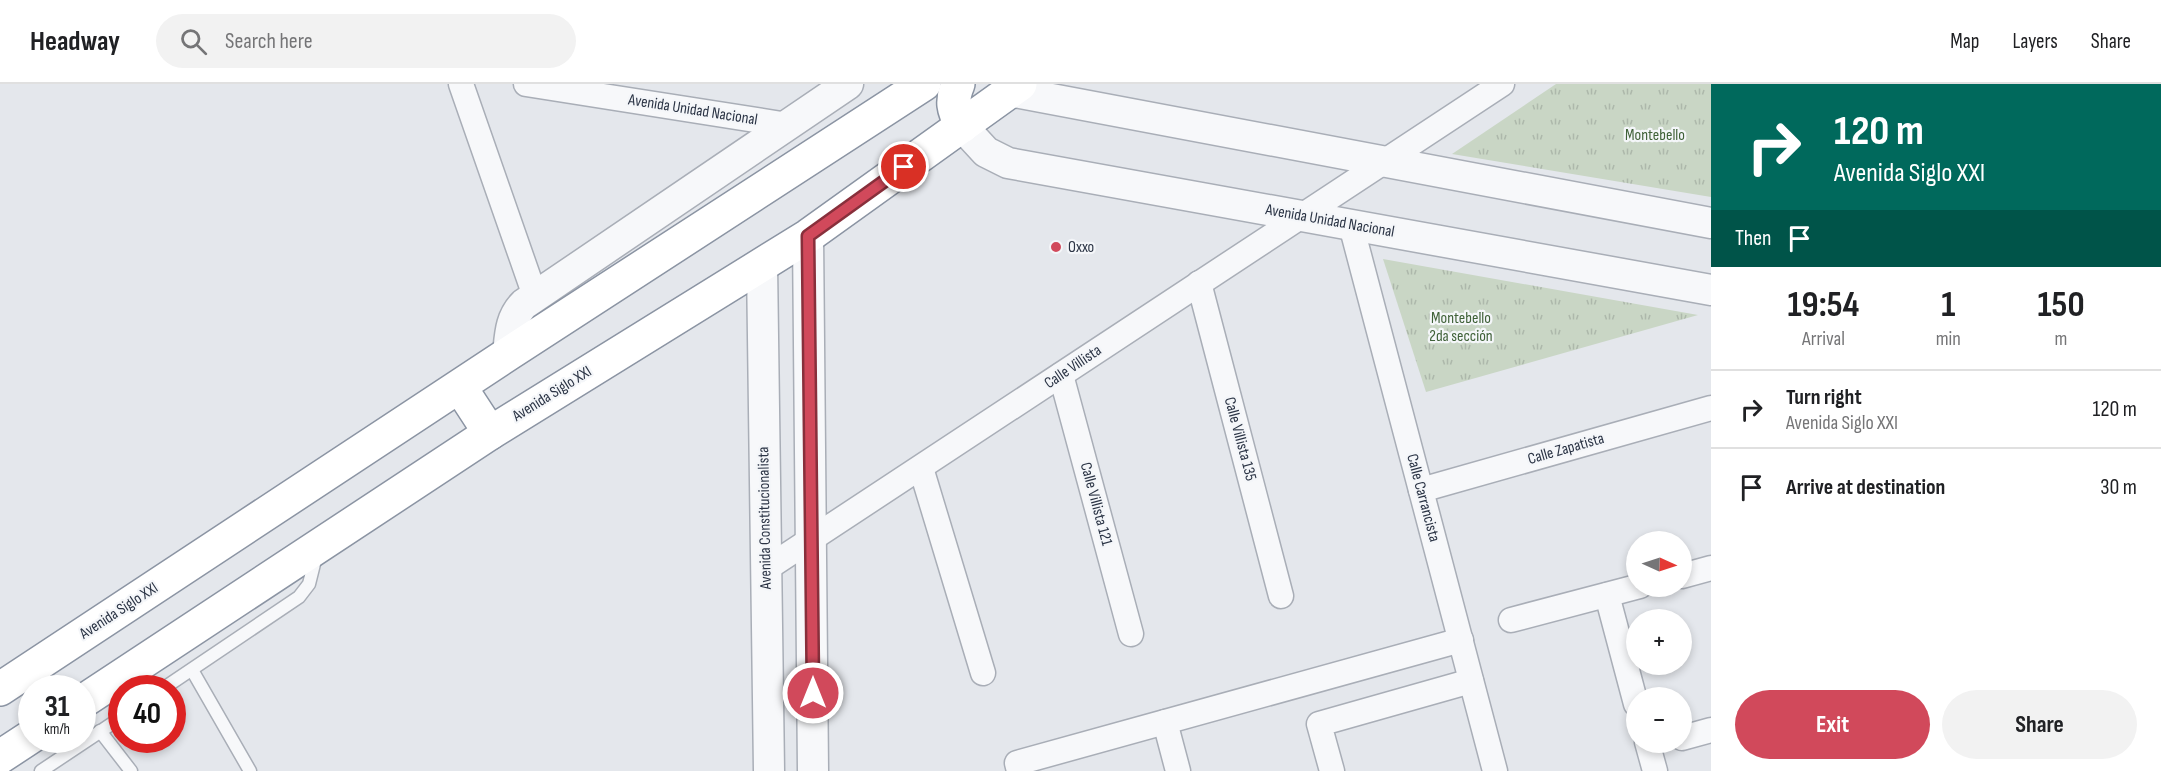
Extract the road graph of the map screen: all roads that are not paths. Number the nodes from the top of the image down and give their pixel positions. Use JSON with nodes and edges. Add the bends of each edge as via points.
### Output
{"nodes":[{"id":1,"x":461,"y":84,"type":"edge"},
{"id":2,"x":526,"y":84,"type":"edge"},
{"id":3,"x":848,"y":84,"type":"edge"},
{"id":4,"x":924,"y":84,"type":"edge"},
{"id":5,"x":958,"y":84,"type":"edge"},
{"id":6,"x":1088,"y":84,"type":"edge"},
{"id":7,"x":1503,"y":84,"type":"edge"},
{"id":8,"x":1014,"y":88,"type":"edge"},
{"id":9,"x":1062,"y":101,"type":"junction"},
{"id":10,"x":788,"y":125,"type":"junction"},
{"id":11,"x":962,"y":126,"type":"junction"},
{"id":12,"x":1380,"y":163,"type":"junction"},
{"id":13,"x":1301,"y":215,"type":"junction"},
{"id":14,"x":1711,"y":223,"type":"edge"},
{"id":15,"x":1351,"y":225,"type":"junction"},
{"id":16,"x":808,"y":236,"type":"junction"},
{"id":17,"x":762,"y":264,"type":"junction"},
{"id":18,"x":1199,"y":283,"type":"junction"},
{"id":19,"x":1711,"y":290,"type":"edge"},
{"id":20,"x":535,"y":296,"type":"junction"},
{"id":21,"x":508,"y":354,"type":"junction"},
{"id":22,"x":1060,"y":375,"type":"junction"},
{"id":23,"x":460,"y":387,"type":"junction"},
{"id":24,"x":1711,"y":408,"type":"edge"},
{"id":25,"x":490,"y":433,"type":"junction"},
{"id":26,"x":921,"y":468,"type":"junction"},
{"id":27,"x":1421,"y":490,"type":"junction"},
{"id":28,"x":812,"y":540,"type":"junction"},
{"id":29,"x":319,"y":546,"type":"junction"},
{"id":30,"x":1711,"y":568,"type":"edge"},
{"id":31,"x":766,"y":569,"type":"junction"},
{"id":32,"x":1692,"y":573,"type":"edge"},
{"id":33,"x":1626,"y":590,"type":"edge"},
{"id":34,"x":1607,"y":595,"type":"junction"},
{"id":35,"x":1281,"y":596,"type":"dead end"},
{"id":36,"x":1511,"y":620,"type":"dead end"},
{"id":37,"x":1131,"y":634,"type":"dead end"},
{"id":38,"x":1461,"y":640,"type":"junction"},
{"id":39,"x":192,"y":670,"type":"junction"},
{"id":40,"x":983,"y":673,"type":"dead end"},
{"id":41,"x":184,"y":675,"type":"edge"},
{"id":42,"x":1471,"y":681,"type":"junction"},
{"id":43,"x":1631,"y":687,"type":"edge"},
{"id":44,"x":0,"y":689,"type":"edge"},
{"id":45,"x":96,"y":693,"type":"edge"},
{"id":46,"x":1166,"y":722,"type":"junction"},
{"id":47,"x":108,"y":726,"type":"edge"},
{"id":48,"x":1711,"y":730,"type":"edge"},
{"id":49,"x":100,"y":731,"type":"junction"},
{"id":50,"x":1692,"y":735,"type":"edge"},
{"id":51,"x":18,"y":745,"type":"edge"},
{"id":52,"x":1653,"y":753,"type":"edge"},
{"id":53,"x":0,"y":757,"type":"edge"},
{"id":54,"x":41,"y":771,"type":"edge"},
{"id":55,"x":131,"y":771,"type":"edge"},
{"id":56,"x":250,"y":771,"type":"edge"},
{"id":57,"x":769,"y":771,"type":"edge"},
{"id":58,"x":813,"y":771,"type":"edge"},
{"id":59,"x":1019,"y":771,"type":"edge"},
{"id":60,"x":1178,"y":771,"type":"edge"},
{"id":61,"x":1332,"y":771,"type":"edge"},
{"id":62,"x":1495,"y":771,"type":"edge"},
{"id":63,"x":1654,"y":771,"type":"edge"}],
"edges":[{"from":1,"to":20,"type":"street"},
{"from":2,"to":10,"type":"street","name":"Avenida Unidad Nacional"},
{"from":3,"to":10,"type":"street"},
{"from":4,"to":21,"type":"highway","name":"Avenida Siglo XXI"},
{"from":5,"to":11,"type":"highway","via":[[953,111]]},
{"from":6,"to":9,"type":"street"},
{"from":7,"to":12,"type":"street","name":"Calle Villista"},
{"from":8,"to":9,"type":"street"},
{"from":8,"to":11,"type":"highway","name":"Avenida Siglo XXI"},
{"from":9,"to":12,"type":"street"},
{"from":10,"to":20,"type":"street"},
{"from":11,"to":13,"type":"street","name":"Avenida Unidad Nacional","via":[[986,152],[1008,163]]},
{"from":11,"to":16,"type":"highway","name":"Avenida Siglo XXI"},
{"from":12,"to":13,"type":"street","name":"Calle Villista"},
{"from":12,"to":14,"type":"street"},
{"from":13,"to":15,"type":"street","name":"Avenida Unidad Nacional"},
{"from":13,"to":18,"type":"street","name":"Calle Villista"},
{"from":15,"to":19,"type":"street","name":"Avenida Unidad Nacional"},
{"from":15,"to":27,"type":"street","name":"Calle Carrancista"},
{"from":16,"to":17,"type":"highway","name":"Avenida Siglo XXI"},
{"from":16,"to":28,"type":"street"},
{"from":17,"to":25,"type":"highway","name":"Avenida Siglo XXI"},
{"from":17,"to":31,"type":"street","name":"Avenida Constitucionalista"},
{"from":18,"to":22,"type":"street","name":"Calle Villista"},
{"from":18,"to":35,"type":"street","name":"Calle Villista 135"},
{"from":20,"to":21,"type":"street","via":[[516,312]]},
{"from":21,"to":23,"type":"highway","name":"Avenida Siglo XXI"},
{"from":22,"to":26,"type":"street","name":"Calle Villista"},
{"from":22,"to":37,"type":"street","name":"Calle Villista 121"},
{"from":23,"to":25,"type":"highway"},
{"from":23,"to":44,"type":"highway","name":"Avenida Siglo XXI"},
{"from":24,"to":27,"type":"street","name":"Calle Zapatista"},
{"from":25,"to":29,"type":"highway","name":"Avenida Siglo XXI"},
{"from":26,"to":28,"type":"street","name":"Calle Villista"},
{"from":26,"to":40,"type":"street"},
{"from":27,"to":38,"type":"street","name":"Calle Carrancista"},
{"from":28,"to":31,"type":"street","name":"Calle Villista"},
{"from":28,"to":58,"type":"street"},
{"from":29,"to":39,"type":"lane","via":[[309,584],[299,597]]},
{"from":29,"to":45,"type":"highway","name":"Avenida Siglo XXI"},
{"from":30,"to":32,"type":"street"},
{"from":31,"to":57,"type":"street","name":"Avenida Constitucionalista"},
{"from":33,"to":34,"type":"street"},
{"from":34,"to":36,"type":"street"},
{"from":34,"to":43,"type":"street"},
{"from":38,"to":42,"type":"street","name":"Calle Carrancista"},
{"from":38,"to":46,"type":"street"},
{"from":39,"to":41,"type":"lane"},
{"from":39,"to":56,"type":"lane"},
{"from":42,"to":61,"type":"street","via":[[1319,724]]},
{"from":42,"to":62,"type":"street","name":"Calle Carrancista"},
{"from":46,"to":59,"type":"street","via":[[1017,763]]},
{"from":46,"to":60,"type":"street"},
{"from":47,"to":49,"type":"lane"},
{"from":48,"to":50,"type":"street"},
{"from":49,"to":54,"type":"lane"},
{"from":49,"to":55,"type":"lane"},
{"from":51,"to":53,"type":"highway"},
{"from":52,"to":63,"type":"street"}]}
